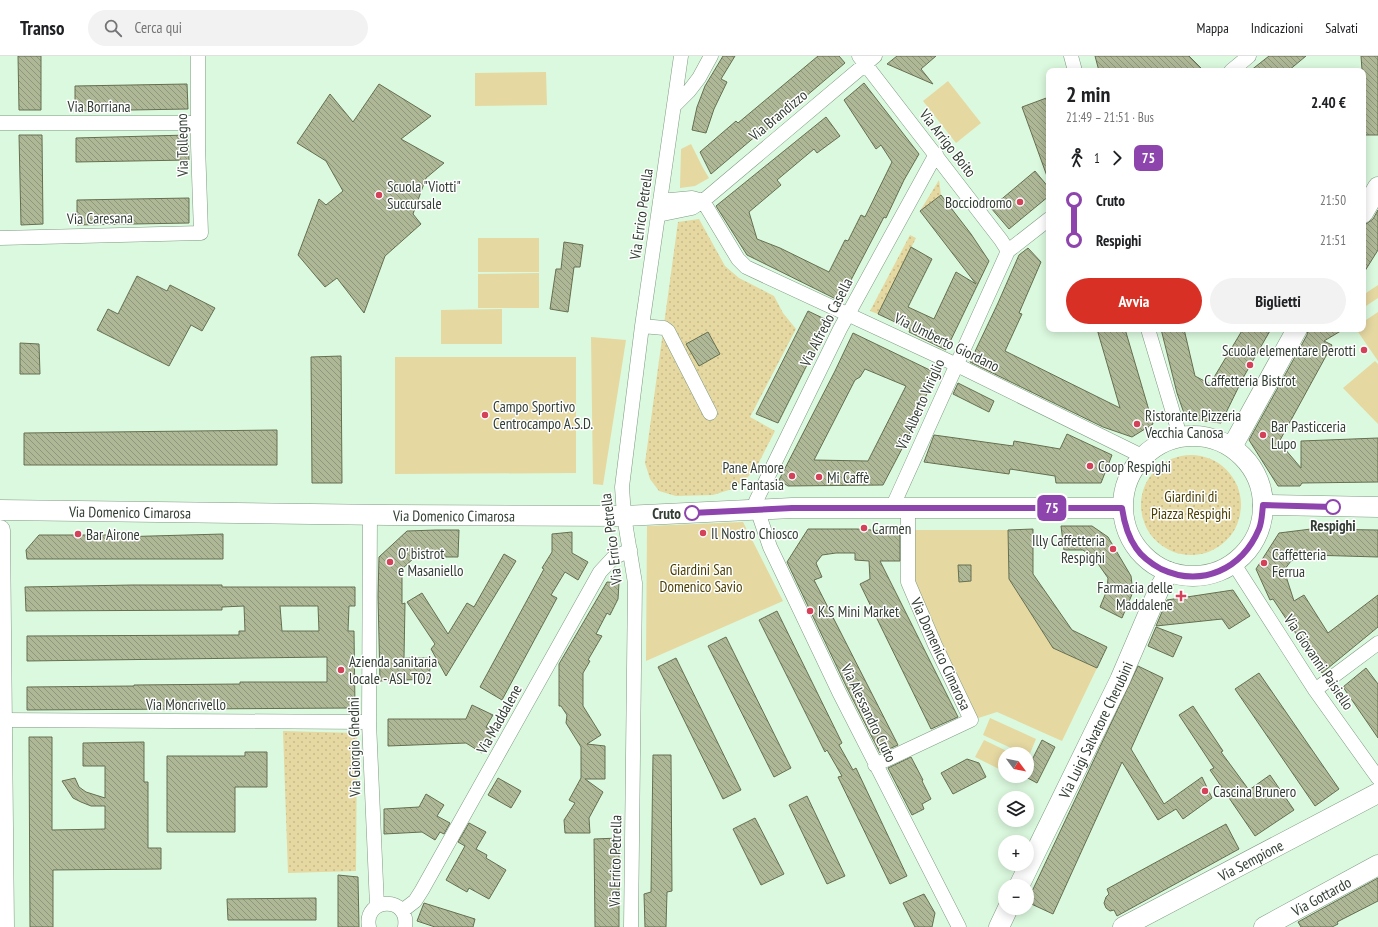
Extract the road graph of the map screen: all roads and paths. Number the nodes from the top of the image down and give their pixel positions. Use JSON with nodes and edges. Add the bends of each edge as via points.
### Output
{"nodes":[{"id":1,"x":198,"y":56,"type":"edge"},
{"id":2,"x":681,"y":56,"type":"edge"},
{"id":3,"x":712,"y":56,"type":"edge"},
{"id":4,"x":1071,"y":56,"type":"edge"},
{"id":5,"x":1249,"y":56,"type":"edge"},
{"id":6,"x":866,"y":59,"type":"edge"},
{"id":7,"x":1074,"y":68,"type":"edge"},
{"id":8,"x":1235,"y":68,"type":"edge"},
{"id":9,"x":674,"y":106,"type":"junction"},
{"id":10,"x":0,"y":123,"type":"edge"},
{"id":11,"x":198,"y":123,"type":"junction"},
{"id":12,"x":936,"y":154,"type":"junction"},
{"id":13,"x":1378,"y":186,"type":"edge"},
{"id":14,"x":660,"y":201,"type":"junction"},
{"id":15,"x":703,"y":202,"type":"junction"},
{"id":16,"x":1366,"y":208,"type":"edge"},
{"id":17,"x":658,"y":215,"type":"junction"},
{"id":18,"x":1046,"y":221,"type":"edge"},
{"id":19,"x":201,"y":233,"type":"joint"},
{"id":20,"x":0,"y":238,"type":"edge"},
{"id":21,"x":1008,"y":251,"type":"junction"},
{"id":22,"x":848,"y":314,"type":"junction"},
{"id":23,"x":642,"y":326,"type":"junction"},
{"id":24,"x":1149,"y":332,"type":"edge"},
{"id":25,"x":1295,"y":332,"type":"edge"},
{"id":26,"x":957,"y":365,"type":"junction"},
{"id":27,"x":710,"y":413,"type":"dead end"},
{"id":28,"x":1180,"y":436,"type":"junction"},
{"id":29,"x":1232,"y":447,"type":"junction"},
{"id":30,"x":1142,"y":456,"type":"junction"},
{"id":31,"x":1263,"y":505,"type":"junction"},
{"id":32,"x":1378,"y":507,"type":"edge"},
{"id":33,"x":900,"y":508,"type":"junction"},
{"id":34,"x":1122,"y":508,"type":"junction"},
{"id":35,"x":757,"y":509,"type":"junction"},
{"id":36,"x":0,"y":510,"type":"edge"},
{"id":37,"x":370,"y":514,"type":"junction"},
{"id":38,"x":624,"y":516,"type":"junction"},
{"id":39,"x":0,"y":530,"type":"edge"},
{"id":40,"x":630,"y":550,"type":"junction"},
{"id":41,"x":1234,"y":564,"type":"junction"},
{"id":42,"x":1169,"y":572,"type":"junction"},
{"id":43,"x":1378,"y":643,"type":"edge"},
{"id":44,"x":1315,"y":690,"type":"junction"},
{"id":45,"x":2,"y":720,"type":"junction"},
{"id":46,"x":369,"y":722,"type":"junction"},
{"id":47,"x":875,"y":765,"type":"junction"},
{"id":48,"x":1378,"y":778,"type":"edge"},
{"id":49,"x":1378,"y":793,"type":"edge"},
{"id":50,"x":1378,"y":865,"type":"edge"},
{"id":51,"x":1022,"y":879,"type":"edge"},
{"id":52,"x":376,"y":906,"type":"junction"},
{"id":53,"x":402,"y":911,"type":"junction"},
{"id":54,"x":1005,"y":915,"type":"edge"},
{"id":55,"x":4,"y":927,"type":"edge"},
{"id":56,"x":370,"y":927,"type":"edge"},
{"id":57,"x":405,"y":927,"type":"edge"},
{"id":58,"x":631,"y":927,"type":"edge"},
{"id":59,"x":959,"y":927,"type":"edge"},
{"id":60,"x":999,"y":927,"type":"edge"},
{"id":61,"x":1123,"y":927,"type":"edge"},
{"id":62,"x":1264,"y":927,"type":"edge"}],
"edges":[{"from":1,"to":11,"type":"street","name":"Via Tollegno"},
{"from":2,"to":9,"type":"street","name":"Via Errico Petrella"},
{"from":3,"to":9,"type":"street","via":[[699,78]]},
{"from":4,"to":7,"type":"street"},
{"from":5,"to":8,"type":"street"},
{"from":6,"to":12,"type":"street","name":"Via Arrigo Boito"},
{"from":6,"to":15,"type":"street","name":"Via Brandizzo"},
{"from":9,"to":14,"type":"street","name":"Via Errico Petrella"},
{"from":10,"to":11,"type":"street","name":"Via Borriana"},
{"from":11,"to":19,"type":"street","name":"Via Tollegno"},
{"from":12,"to":21,"type":"street","name":"Via Arrigo Boito"},
{"from":12,"to":22,"type":"street","name":"Via Alfredo Casella"},
{"from":13,"to":16,"type":"street"},
{"from":14,"to":15,"type":"street","via":[[692,198]]},
{"from":14,"to":17,"type":"street","name":"Via Errico Petrella"},
{"from":15,"to":17,"type":"street","name":"Via Brandizzo","via":[[692,208]]},
{"from":15,"to":22,"type":"street","name":"Via Umberto Giordano","via":[[738,259],[746,267]]},
{"from":17,"to":23,"type":"street","name":"Via Errico Petrella"},
{"from":18,"to":21,"type":"street","name":"Via Alberto Viriglio"},
{"from":19,"to":20,"type":"street","name":"Via Caresana"},
{"from":21,"to":26,"type":"street","name":"Via Alberto Viriglio"},
{"from":22,"to":26,"type":"street","name":"Via Umberto Giordano"},
{"from":22,"to":35,"type":"street","name":"Via Alfredo Casella","via":[[756,501]]},
{"from":23,"to":27,"type":"street","via":[[664,328],[668,331]]},
{"from":23,"to":38,"type":"street","name":"Via Errico Petrella","via":[[622,487]]},
{"from":24,"to":28,"type":"street"},
{"from":25,"to":29,"type":"street"},
{"from":26,"to":30,"type":"street","name":"Via Umberto Giordano"},
{"from":26,"to":33,"type":"street","name":"Via Alberto Viriglio"},
{"from":28,"to":29,"type":"street","via":[[1204,436]]},
{"from":28,"to":30,"type":"street","via":[[1160,443]]},
{"from":29,"to":31,"type":"street","via":[[1245,458],[1255,472],[1261,488]]},
{"from":30,"to":34,"type":"street","via":[[1125,484]]},
{"from":31,"to":32,"type":"street"},
{"from":31,"to":41,"type":"street","via":[[1260,528],[1250,548]]},
{"from":33,"to":34,"type":"street","name":"Via Domenico Cimarosa"},
{"from":33,"to":35,"type":"street","name":"Via Domenico Cimarosa"},
{"from":33,"to":47,"type":"street","name":"Via Domenico Cimarosa","via":[[908,582],[971,720]]},
{"from":34,"to":42,"type":"street","via":[[1126,530],[1136,549],[1152,564]]},
{"from":35,"to":38,"type":"street","name":"Via Domenico Cimarosa"},
{"from":35,"to":47,"type":"street","name":"Via Alessandro Cruto","via":[[770,547]]},
{"from":36,"to":37,"type":"street","name":"Via Domenico Cimarosa"},
{"from":37,"to":38,"type":"street","name":"Via Domenico Cimarosa"},
{"from":37,"to":46,"type":"street","name":"Via Giorgio Ghedini"},
{"from":38,"to":40,"type":"street","name":"Via Errico Petrella"},
{"from":39,"to":45,"type":"street"},
{"from":40,"to":53,"type":"street","name":"Via Maddalene","via":[[613,558],[600,572],[422,890],[415,901]]},
{"from":40,"to":58,"type":"street","name":"Via Errico Petrella","via":[[635,583]]},
{"from":41,"to":42,"type":"street","via":[[1206,575],[1189,576]]},
{"from":41,"to":44,"type":"street","name":"Via Giovanni Paisiello"},
{"from":42,"to":51,"type":"street","name":"Via Luigi Salvatore Cherubini","via":[[1159,589],[1120,680]]},
{"from":43,"to":44,"type":"street"},
{"from":44,"to":48,"type":"street","name":"Via Giovanni Paisiello"},
{"from":45,"to":46,"type":"street","name":"Via Moncrivello"},
{"from":45,"to":55,"type":"street"},
{"from":46,"to":52,"type":"street","name":"Via Giorgio Ghedini"},
{"from":47,"to":59,"type":"street","name":"Via Alessandro Cruto"},
{"from":49,"to":61,"type":"street","name":"Via Sempione"},
{"from":50,"to":62,"type":"street","name":"Via Gottardo"},
{"from":52,"to":53,"type":"street","via":[[393,904]]},
{"from":52,"to":56,"type":"street","via":[[370,915]]},
{"from":53,"to":57,"type":"street","via":[[406,921]]},
{"from":54,"to":60,"type":"street"}]}
